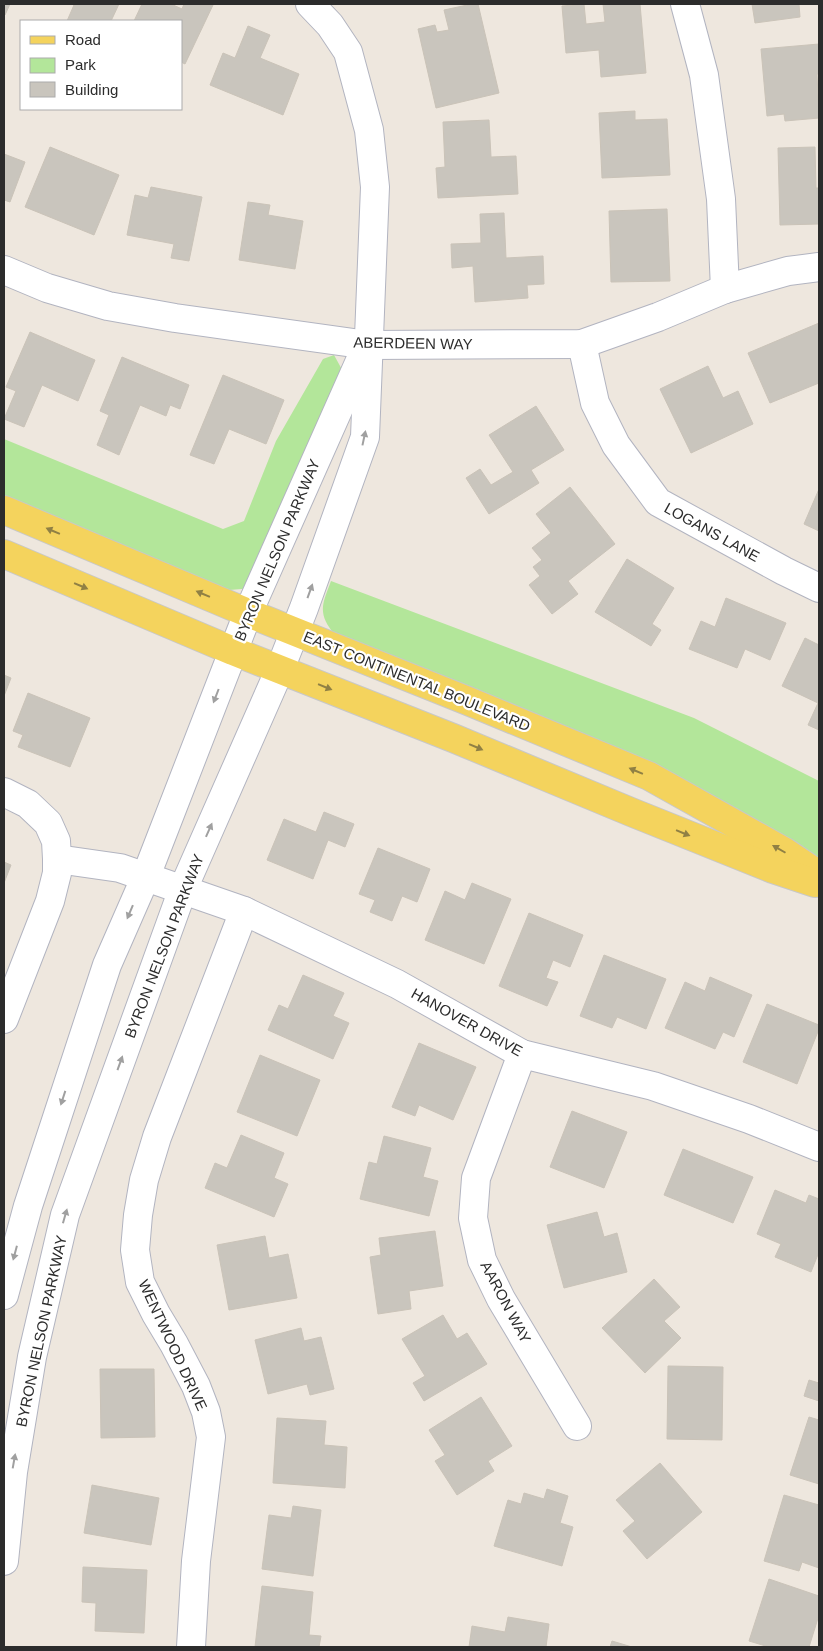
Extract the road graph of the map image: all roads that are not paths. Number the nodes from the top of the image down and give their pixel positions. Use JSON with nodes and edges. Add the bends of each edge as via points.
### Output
{"nodes":[{"id":1,"x":310,"y":4,"type":"edge"},
{"id":2,"x":685,"y":4,"type":"edge"},
{"id":3,"x":819,"y":267,"type":"edge"},
{"id":4,"x":4,"y":270,"type":"edge"},
{"id":5,"x":725,"y":289,"type":"junction"},
{"id":6,"x":582,"y":344,"type":"junction"},
{"id":7,"x":368,"y":345,"type":"junction"},
{"id":8,"x":4,"y":510,"type":"edge"},
{"id":9,"x":4,"y":554,"type":"edge"},
{"id":10,"x":819,"y":588,"type":"edge"},
{"id":11,"x":248,"y":613,"type":"junction"},
{"id":12,"x":295,"y":632,"type":"junction"},
{"id":13,"x":233,"y":651,"type":"junction"},
{"id":14,"x":280,"y":669,"type":"junction"},
{"id":15,"x":4,"y":792,"type":"edge"},
{"id":16,"x":57,"y":859,"type":"junction"},
{"id":17,"x":819,"y":875,"type":"edge"},
{"id":18,"x":146,"y":876,"type":"junction"},
{"id":19,"x":819,"y":884,"type":"edge"},
{"id":20,"x":183,"y":889,"type":"junction"},
{"id":21,"x":244,"y":911,"type":"junction"},
{"id":22,"x":4,"y":1019,"type":"edge"},
{"id":23,"x":522,"y":1054,"type":"junction"},
{"id":24,"x":819,"y":1147,"type":"edge"},
{"id":25,"x":4,"y":1295,"type":"edge"},
{"id":26,"x":578,"y":1426,"type":"dead end"},
{"id":27,"x":4,"y":1561,"type":"edge"},
{"id":28,"x":191,"y":1647,"type":"edge"}],
"edges":[{"from":1,"to":7,"type":"street","name":"BYRON NELSON PARKWAY","via":[[330,25],[348,52],[369,130],[375,187]]},
{"from":2,"to":5,"type":"street","via":[[704,75],[721,198]]},
{"from":3,"to":5,"type":"street","name":"ABERDEEN WAY","via":[[788,271]]},
{"from":4,"to":7,"type":"street","name":"ABERDEEN WAY","via":[[47,288],[108,306]]},
{"from":5,"to":6,"type":"street","name":"ABERDEEN WAY"},
{"from":6,"to":7,"type":"street","name":"ABERDEEN WAY"},
{"from":6,"to":10,"type":"street","name":"LOGANS LANE","via":[[594,404],[616,445],[658,502]]},
{"from":7,"to":11,"type":"street","name":"BYRON NELSON PARKWAY"},
{"from":12,"to":7,"type":"street","name":"BYRON NELSON PARKWAY","one_way":true,"via":[[365,437]]},
{"from":11,"to":8,"type":"main road","name":"EAST CONTINENTAL BOULEVARD","one_way":true},
{"from":9,"to":13,"type":"main road","one_way":true},
{"from":11,"to":12,"type":"main road","name":"EAST CONTINENTAL BOULEVARD"},
{"from":11,"to":13,"type":"street","name":"BYRON NELSON PARKWAY"},
{"from":12,"to":14,"type":"street","name":"BYRON NELSON PARKWAY"},
{"from":17,"to":12,"type":"main road","name":"EAST CONTINENTAL BOULEVARD","one_way":true,"via":[[785,852],[649,776]]},
{"from":13,"to":14,"type":"main road"},
{"from":13,"to":18,"type":"street","name":"BYRON NELSON PARKWAY","one_way":true},
{"from":14,"to":19,"type":"main road","one_way":true,"via":[[773,869]]},
{"from":20,"to":14,"type":"street","name":"BYRON NELSON PARKWAY","one_way":true},
{"from":15,"to":16,"type":"street","via":[[28,804],[48,823],[56,841]]},
{"from":16,"to":18,"type":"street","name":"HANOVER DRIVE","via":[[120,868]]},
{"from":16,"to":22,"type":"street","via":[[50,901]]},
{"from":18,"to":20,"type":"street","name":"HANOVER DRIVE"},
{"from":18,"to":25,"type":"street","name":"BYRON NELSON PARKWAY","one_way":true,"via":[[107,965],[28,1206]]},
{"from":20,"to":21,"type":"street","name":"HANOVER DRIVE"},
{"from":27,"to":20,"type":"street","name":"BYRON NELSON PARKWAY","one_way":true,"via":[[13,1472],[32,1357],[65,1215]]},
{"from":21,"to":23,"type":"street","name":"HANOVER DRIVE","via":[[397,984]]},
{"from":21,"to":28,"type":"street","name":"WENTWOOD DRIVE","via":[[157,1137],[144,1180],[135,1250],[140,1282],[196,1386],[211,1437],[196,1561]]},
{"from":23,"to":24,"type":"street","name":"HANOVER DRIVE","via":[[654,1086]]},
{"from":23,"to":26,"type":"street","name":"AARON WAY","via":[[476,1178],[473,1218],[482,1260],[501,1299]]}]}
